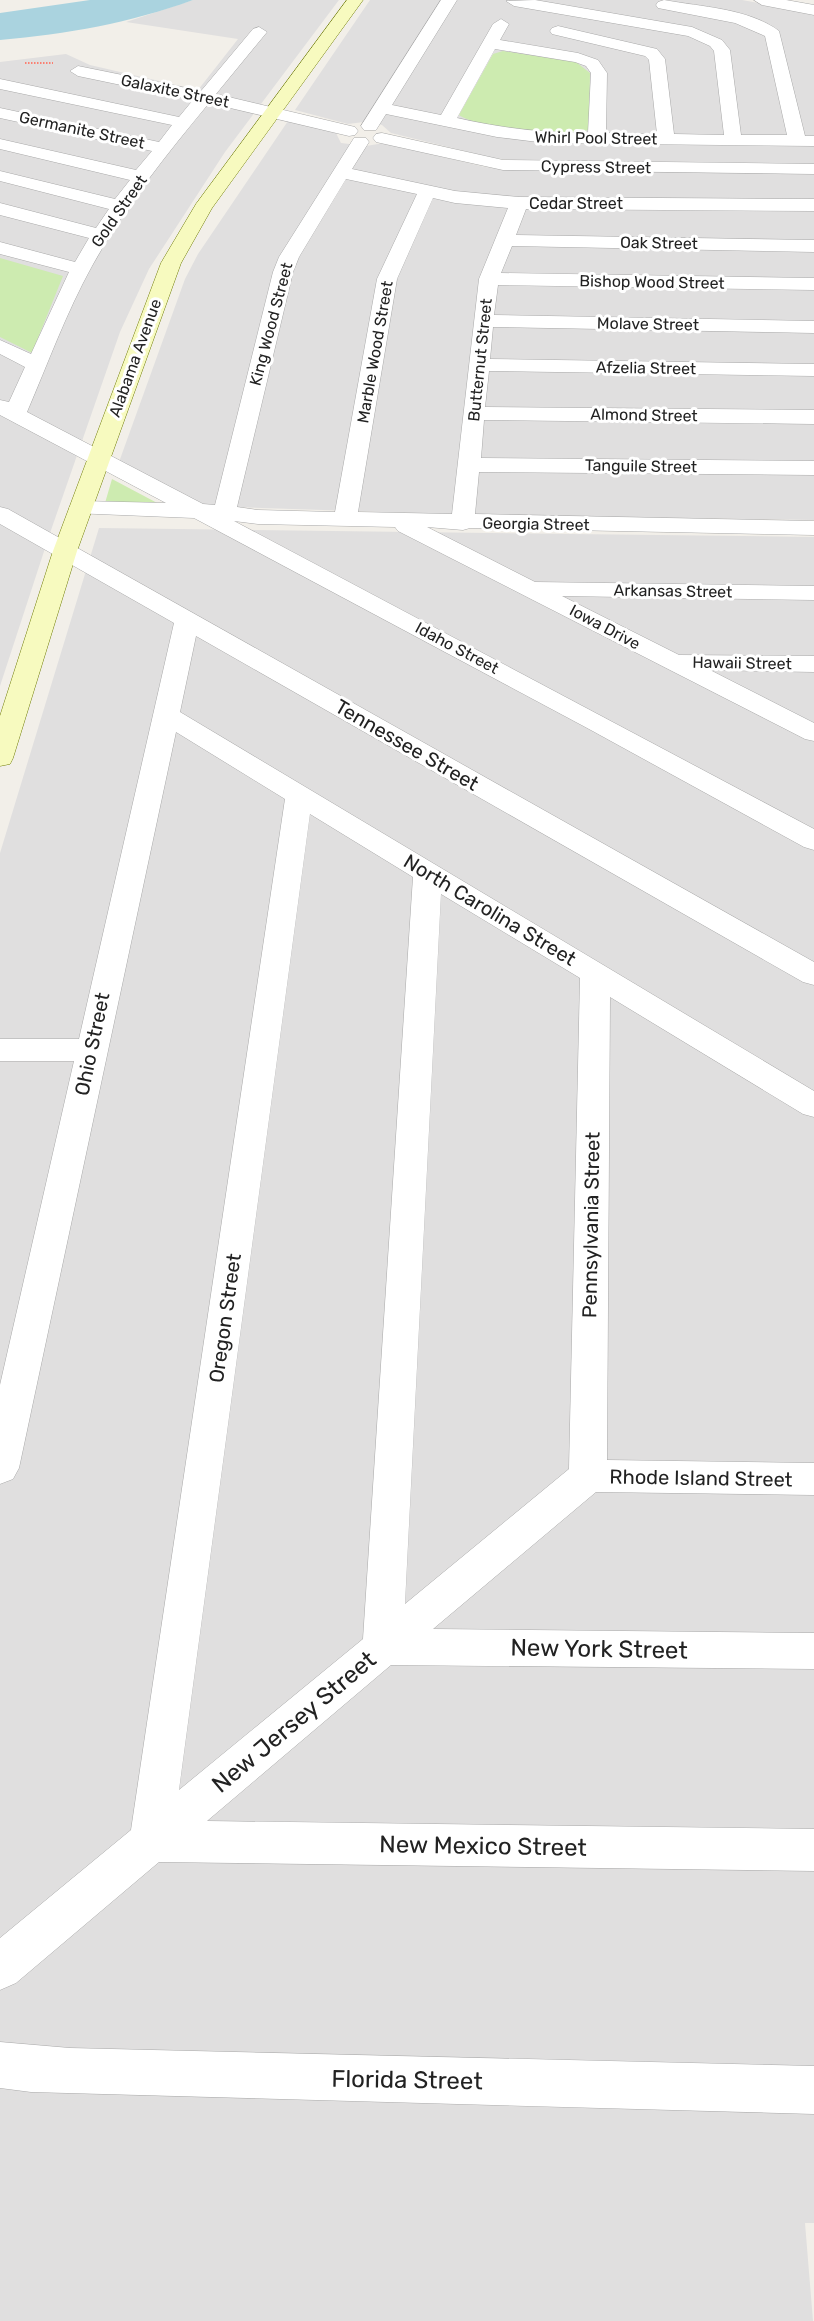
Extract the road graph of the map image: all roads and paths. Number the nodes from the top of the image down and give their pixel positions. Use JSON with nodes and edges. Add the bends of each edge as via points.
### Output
{"nodes":[{"id":1,"x":356,"y":0,"type":"edge"},
{"id":2,"x":449,"y":0,"type":"edge"},
{"id":3,"x":762,"y":0,"type":"edge"},
{"id":4,"x":514,"y":1,"type":"edge"},
{"id":5,"x":648,"y":2,"type":"dead end"},
{"id":6,"x":814,"y":10,"type":"edge"},
{"id":7,"x":538,"y":27,"type":"dead end"},
{"id":8,"x":259,"y":32,"type":"dead end"},
{"id":9,"x":490,"y":43,"type":"junction"},
{"id":10,"x":18,"y":64,"type":"dead end"},
{"id":11,"x":78,"y":70,"type":"joint"},
{"id":12,"x":0,"y":84,"type":"edge"},
{"id":13,"x":206,"y":98,"type":"junction"},
{"id":14,"x":382,"y":108,"type":"junction"},
{"id":15,"x":272,"y":111,"type":"junction"},
{"id":16,"x":0,"y":113,"type":"edge"},
{"id":17,"x":446,"y":122,"type":"junction"},
{"id":18,"x":185,"y":123,"type":"junction"},
{"id":19,"x":365,"y":135,"type":"junction"},
{"id":20,"x":597,"y":139,"type":"junction"},
{"id":21,"x":666,"y":139,"type":"junction"},
{"id":22,"x":733,"y":140,"type":"junction"},
{"id":23,"x":806,"y":141,"type":"edge"},
{"id":24,"x":0,"y":144,"type":"edge"},
{"id":25,"x":164,"y":148,"type":"junction"},
{"id":26,"x":814,"y":169,"type":"edge"},
{"id":27,"x":340,"y":172,"type":"junction"},
{"id":28,"x":0,"y":176,"type":"edge"},
{"id":29,"x":142,"y":177,"type":"junction"},
{"id":30,"x":427,"y":192,"type":"junction"},
{"id":31,"x":519,"y":202,"type":"junction"},
{"id":32,"x":814,"y":205,"type":"edge"},
{"id":33,"x":122,"y":206,"type":"junction"},
{"id":34,"x":0,"y":209,"type":"edge"},
{"id":35,"x":101,"y":235,"type":"junction"},
{"id":36,"x":504,"y":240,"type":"junction"},
{"id":37,"x":814,"y":246,"type":"edge"},
{"id":38,"x":0,"y":249,"type":"edge"},
{"id":39,"x":80,"y":269,"type":"junction"},
{"id":40,"x":489,"y":279,"type":"junction"},
{"id":41,"x":814,"y":284,"type":"edge"},
{"id":42,"x":483,"y":321,"type":"junction"},
{"id":43,"x":814,"y":327,"type":"edge"},
{"id":44,"x":0,"y":346,"type":"edge"},
{"id":45,"x":38,"y":365,"type":"junction"},
{"id":46,"x":478,"y":365,"type":"junction"},
{"id":47,"x":814,"y":370,"type":"edge"},
{"id":48,"x":8,"y":410,"type":"edge"},
{"id":49,"x":474,"y":413,"type":"junction"},
{"id":50,"x":814,"y":417,"type":"edge"},
{"id":51,"x":99,"y":458,"type":"junction"},
{"id":52,"x":469,"y":465,"type":"junction"},
{"id":53,"x":814,"y":468,"type":"edge"},
{"id":54,"x":0,"y":514,"type":"edge"},
{"id":55,"x":79,"y":514,"type":"junction"},
{"id":56,"x":216,"y":515,"type":"junction"},
{"id":57,"x":345,"y":520,"type":"junction"},
{"id":58,"x":396,"y":521,"type":"junction"},
{"id":59,"x":463,"y":523,"type":"junction"},
{"id":60,"x":814,"y":528,"type":"edge"},
{"id":61,"x":65,"y":551,"type":"junction"},
{"id":62,"x":532,"y":588,"type":"junction"},
{"id":63,"x":814,"y":593,"type":"edge"},
{"id":64,"x":187,"y":620,"type":"junction"},
{"id":65,"x":671,"y":662,"type":"junction"},
{"id":66,"x":814,"y":664,"type":"edge"},
{"id":67,"x":166,"y":715,"type":"junction"},
{"id":68,"x":814,"y":732,"type":"edge"},
{"id":69,"x":0,"y":758,"type":"edge"},
{"id":70,"x":299,"y":795,"type":"junction"},
{"id":71,"x":814,"y":841,"type":"edge"},
{"id":72,"x":428,"y":873,"type":"junction"},
{"id":73,"x":595,"y":974,"type":"junction"},
{"id":74,"x":814,"y":975,"type":"edge"},
{"id":75,"x":0,"y":1050,"type":"edge"},
{"id":76,"x":90,"y":1050,"type":"junction"},
{"id":77,"x":814,"y":1106,"type":"edge"},
{"id":78,"x":0,"y":1468,"type":"edge"},
{"id":79,"x":588,"y":1476,"type":"junction"},
{"id":80,"x":814,"y":1479,"type":"edge"},
{"id":81,"x":383,"y":1647,"type":"junction"},
{"id":82,"x":814,"y":1651,"type":"edge"},
{"id":83,"x":151,"y":1841,"type":"junction"},
{"id":84,"x":814,"y":1850,"type":"edge"},
{"id":85,"x":0,"y":1967,"type":"edge"},
{"id":86,"x":0,"y":2065,"type":"edge"},
{"id":87,"x":814,"y":2090,"type":"edge"}],
"edges":[{"from":1,"to":15,"type":"street","name":"Alabama Avenue"},
{"from":2,"to":14,"type":"street","name":"King Wood Street"},
{"from":3,"to":6,"type":"street"},
{"from":4,"to":9,"type":"street","via":[[509,22]]},
{"from":4,"to":22,"type":"street","via":[[692,32],[716,43],[722,50]]},
{"from":5,"to":23,"type":"street","via":[[768,29],[773,34]]},
{"from":7,"to":21,"type":"street","via":[[651,52],[657,59]]},
{"from":8,"to":13,"type":"street","name":"Gold Street"},
{"from":9,"to":17,"type":"street"},
{"from":9,"to":20,"type":"street","via":[[592,63],[599,73]]},
{"from":10,"to":11,"type":"path","via":[[52,63]]},
{"from":11,"to":13,"type":"street","name":"Galaxite Street"},
{"from":12,"to":18,"type":"street"},
{"from":13,"to":15,"type":"street","name":"Galaxite Street"},
{"from":13,"to":18,"type":"street","name":"Gold Street"},
{"from":14,"to":17,"type":"street","name":"Whirl Pool Street"},
{"from":14,"to":19,"type":"street","name":"King Wood Street"},
{"from":15,"to":19,"type":"street","name":"Cypress Street"},
{"from":15,"to":51,"type":"street","name":"Alabama Avenue","via":[[203,208],[171,263]]},
{"from":16,"to":25,"type":"street","name":"Germanite Street"},
{"from":17,"to":20,"type":"street","name":"Whirl Pool Street","via":[[527,136]]},
{"from":18,"to":25,"type":"street","name":"Gold Street"},
{"from":19,"to":26,"type":"street","name":"Cypress Street","via":[[503,165]]},
{"from":19,"to":27,"type":"street","name":"King Wood Street"},
{"from":20,"to":21,"type":"street","name":"Whirl Pool Street"},
{"from":21,"to":22,"type":"street","name":"Whirl Pool Street"},
{"from":22,"to":23,"type":"street","name":"Whirl Pool Street"},
{"from":24,"to":29,"type":"street"},
{"from":25,"to":29,"type":"street","name":"Gold Street"},
{"from":27,"to":30,"type":"street","name":"Cedar Street"},
{"from":27,"to":56,"type":"street","name":"King Wood Street","via":[[283,272]]},
{"from":28,"to":33,"type":"street"},
{"from":29,"to":33,"type":"street","name":"Gold Street"},
{"from":30,"to":31,"type":"street","name":"Cedar Street"},
{"from":30,"to":57,"type":"street","name":"Marble Wood Street","via":[[387,279]]},
{"from":31,"to":32,"type":"street","name":"Cedar Street"},
{"from":31,"to":36,"type":"street","name":"Butternut Street"},
{"from":33,"to":35,"type":"street","name":"Gold Street"},
{"from":34,"to":35,"type":"street"},
{"from":35,"to":39,"type":"street","name":"Gold Street"},
{"from":36,"to":37,"type":"street","name":"Oak Street"},
{"from":36,"to":40,"type":"street","name":"Butternut Street"},
{"from":38,"to":39,"type":"street"},
{"from":39,"to":45,"type":"street","name":"Gold Street"},
{"from":40,"to":41,"type":"street","name":"Bishop Wood Street"},
{"from":40,"to":42,"type":"street","name":"Butternut Street"},
{"from":42,"to":43,"type":"street","name":"Molave Street"},
{"from":42,"to":46,"type":"street","name":"Butternut Street"},
{"from":44,"to":45,"type":"street"},
{"from":45,"to":48,"type":"street","name":"Gold Street"},
{"from":46,"to":47,"type":"street","name":"Afzelia Street"},
{"from":46,"to":49,"type":"street","name":"Butternut Street"},
{"from":48,"to":51,"type":"street","name":"Idaho Street"},
{"from":49,"to":50,"type":"street","name":"Almond Street"},
{"from":49,"to":52,"type":"street","name":"Butternut Street"},
{"from":51,"to":55,"type":"street","name":"Alabama Avenue"},
{"from":51,"to":56,"type":"street","name":"Idaho Street"},
{"from":52,"to":53,"type":"street","name":"Tanguile Street"},
{"from":52,"to":59,"type":"street","name":"Butternut Street"},
{"from":54,"to":61,"type":"street","name":"Tennessee Street"},
{"from":55,"to":56,"type":"street","name":"Georgia Street"},
{"from":55,"to":61,"type":"street","name":"Alabama Avenue"},
{"from":56,"to":57,"type":"street","name":"Georgia Street"},
{"from":56,"to":71,"type":"street","name":"Idaho Street"},
{"from":57,"to":58,"type":"street","name":"Georgia Street"},
{"from":58,"to":59,"type":"street","name":"Georgia Street"},
{"from":58,"to":62,"type":"street","name":"Iowa Drive"},
{"from":59,"to":60,"type":"street","name":"Georgia Street"},
{"from":61,"to":64,"type":"street","name":"Tennessee Street"},
{"from":61,"to":69,"type":"street","name":"Alabama Avenue"},
{"from":62,"to":63,"type":"street","name":"Arkansas Street"},
{"from":62,"to":65,"type":"street","name":"Iowa Drive"},
{"from":64,"to":67,"type":"street","name":"Ohio Street"},
{"from":64,"to":74,"type":"street","name":"Tennessee Street"},
{"from":65,"to":66,"type":"street","name":"Hawaii Street"},
{"from":65,"to":68,"type":"street","name":"Iowa Drive"},
{"from":67,"to":70,"type":"street","name":"North Carolina Street"},
{"from":67,"to":76,"type":"street","name":"Ohio Street"},
{"from":70,"to":72,"type":"street","name":"North Carolina Street"},
{"from":70,"to":83,"type":"street","name":"Oregon Street"},
{"from":72,"to":73,"type":"street","name":"North Carolina Street"},
{"from":72,"to":81,"type":"street"},
{"from":73,"to":77,"type":"street","name":"North Carolina Street"},
{"from":73,"to":79,"type":"street","name":"Pennsylvania Street"},
{"from":75,"to":76,"type":"street"},
{"from":76,"to":78,"type":"street","name":"Ohio Street"},
{"from":79,"to":80,"type":"street","name":"Rhode Island Street"},
{"from":79,"to":81,"type":"street","name":"New Jersey Street"},
{"from":81,"to":82,"type":"street","name":"New York Street"},
{"from":81,"to":83,"type":"street","name":"New Jersey Street"},
{"from":83,"to":84,"type":"street","name":"New Mexico Street"},
{"from":83,"to":85,"type":"street","name":"New Jersey Street"},
{"from":86,"to":87,"type":"street","name":"Florida Street","via":[[70,2071]]}]}
